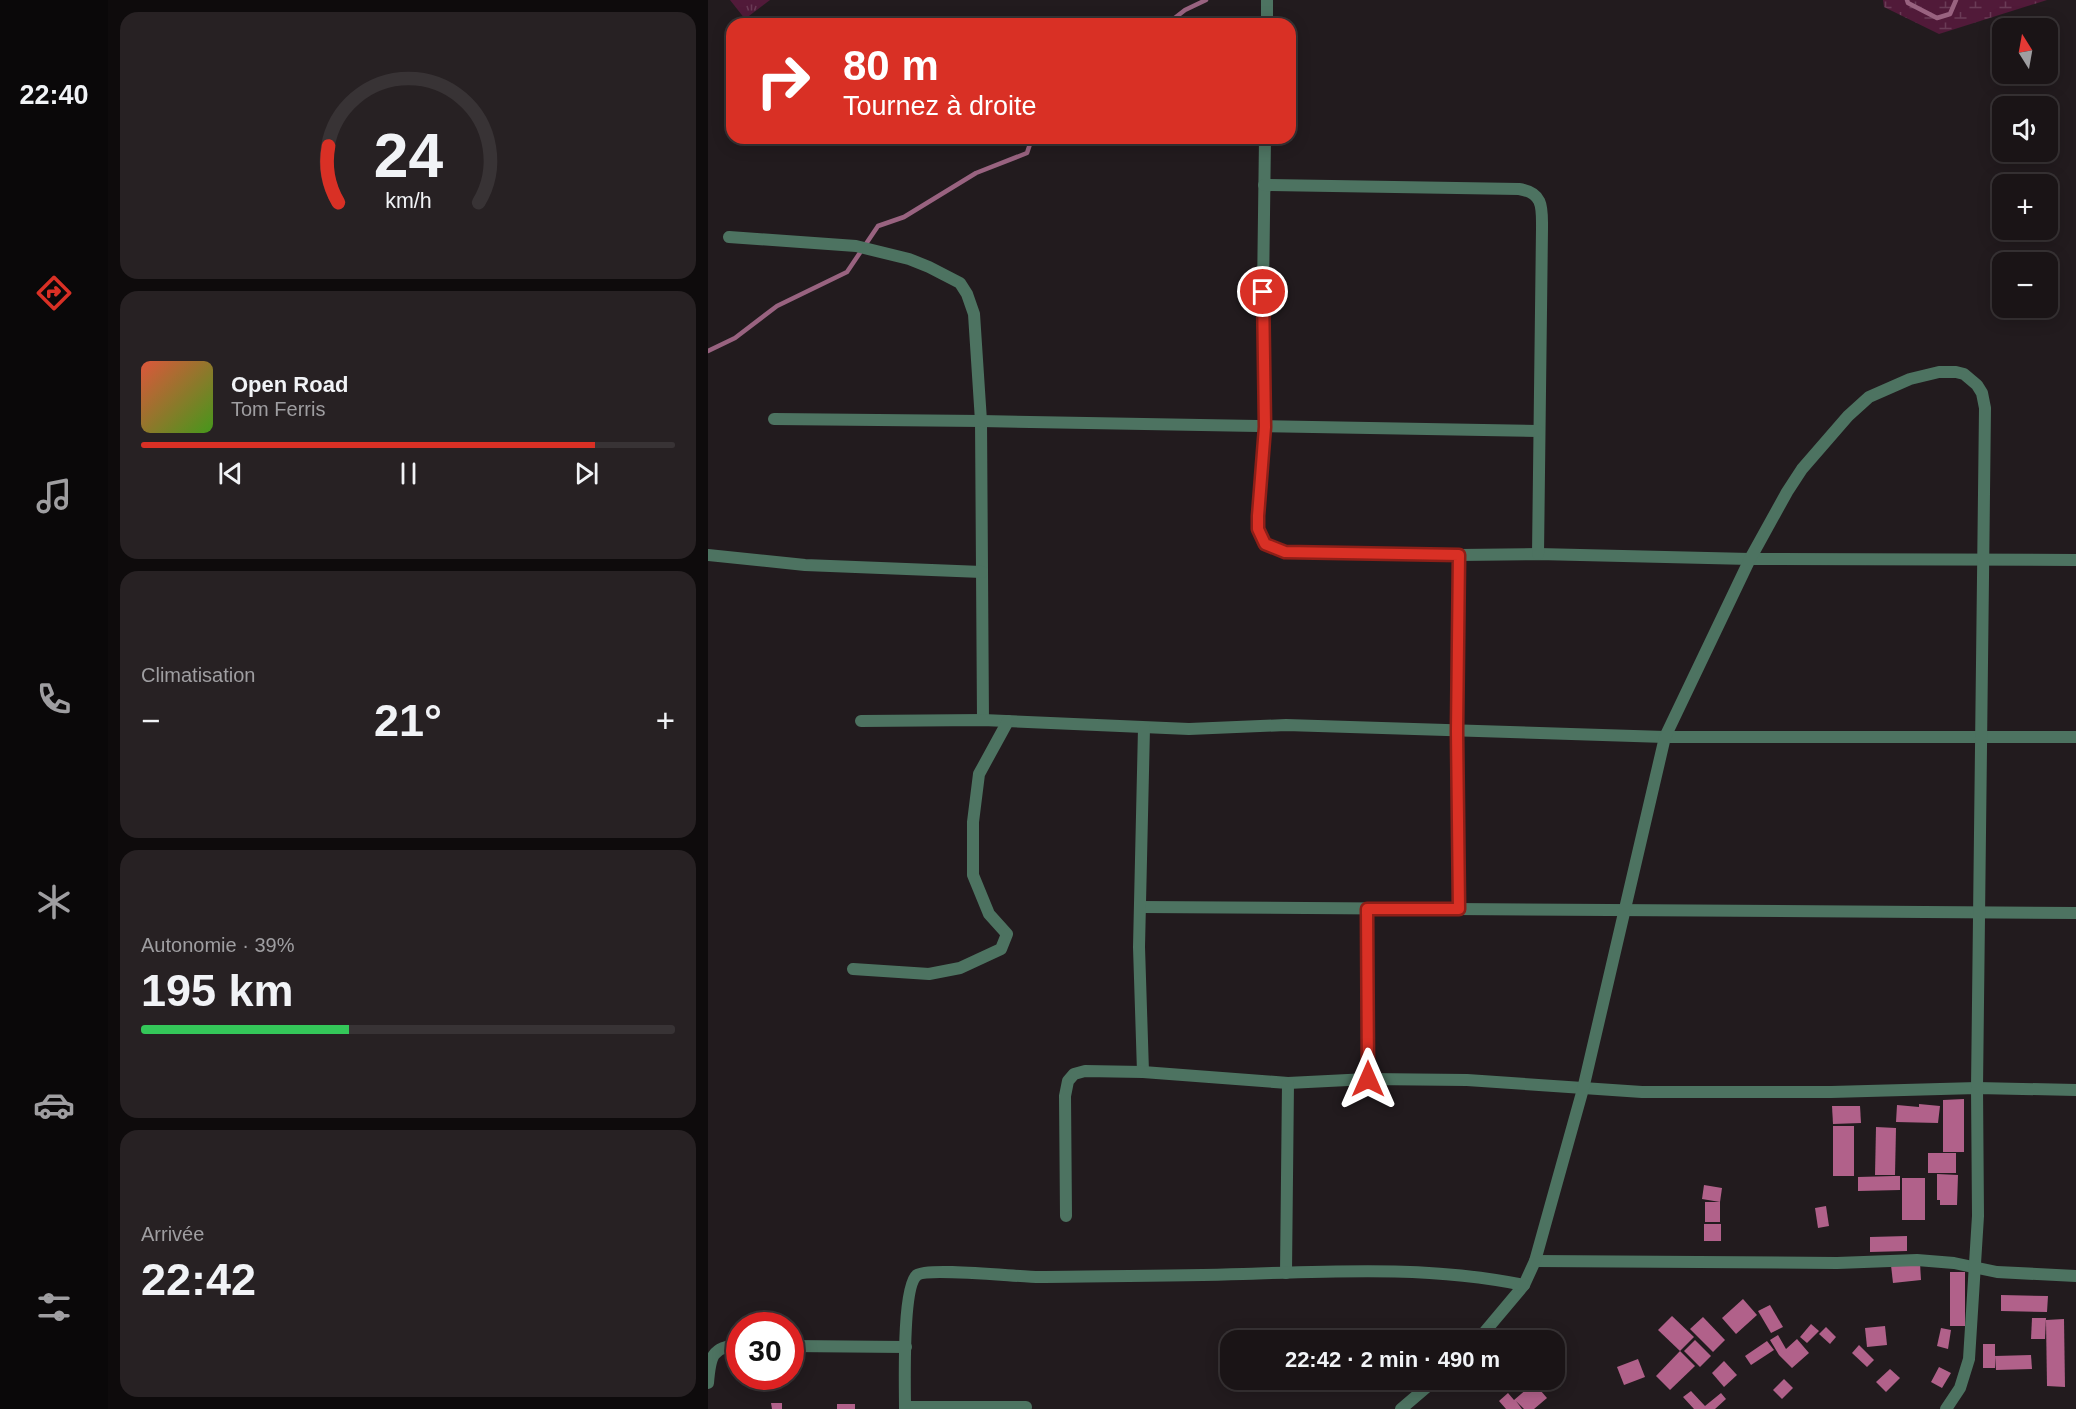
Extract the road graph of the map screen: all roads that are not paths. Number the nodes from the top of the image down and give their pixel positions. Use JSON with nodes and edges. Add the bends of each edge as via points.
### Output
{"nodes":[{"id":1,"x":1267,"y":0,"type":"edge"},
{"id":2,"x":1267,"y":18,"type":"edge"},
{"id":3,"x":1265,"y":144,"type":"edge"},
{"id":4,"x":1264,"y":185,"type":"junction"},
{"id":5,"x":729,"y":237,"type":"dead end"},
{"id":6,"x":774,"y":419,"type":"dead end"},
{"id":7,"x":981,"y":421,"type":"junction"},
{"id":8,"x":1265,"y":427,"type":"junction"},
{"id":9,"x":1538,"y":431,"type":"junction"},
{"id":10,"x":1538,"y":554,"type":"junction"},
{"id":11,"x":708,"y":555,"type":"edge"},
{"id":12,"x":1459,"y":555,"type":"junction"},
{"id":13,"x":1750,"y":559,"type":"junction"},
{"id":14,"x":2076,"y":560,"type":"edge"},
{"id":15,"x":1983,"y":561,"type":"junction"},
{"id":16,"x":982,"y":572,"type":"junction"},
{"id":17,"x":983,"y":720,"type":"junction"},
{"id":18,"x":861,"y":721,"type":"dead end"},
{"id":19,"x":1008,"y":721,"type":"junction"},
{"id":20,"x":1144,"y":728,"type":"junction"},
{"id":21,"x":1457,"y":731,"type":"junction"},
{"id":22,"x":1665,"y":737,"type":"junction"},
{"id":23,"x":2076,"y":737,"type":"edge"},
{"id":24,"x":1980,"y":738,"type":"junction"},
{"id":25,"x":1140,"y":907,"type":"junction"},
{"id":26,"x":1367,"y":909,"type":"junction"},
{"id":27,"x":1459,"y":909,"type":"junction"},
{"id":28,"x":1625,"y":910,"type":"junction"},
{"id":29,"x":1980,"y":912,"type":"junction"},
{"id":30,"x":2076,"y":913,"type":"edge"},
{"id":31,"x":853,"y":969,"type":"dead end"},
{"id":32,"x":1143,"y":1072,"type":"junction"},
{"id":33,"x":1368,"y":1079,"type":"junction"},
{"id":34,"x":1288,"y":1083,"type":"junction"},
{"id":35,"x":1977,"y":1088,"type":"junction"},
{"id":36,"x":1583,"y":1089,"type":"junction"},
{"id":37,"x":2076,"y":1090,"type":"edge"},
{"id":38,"x":1066,"y":1216,"type":"dead end"},
{"id":39,"x":1535,"y":1260,"type":"junction"},
{"id":40,"x":1974,"y":1268,"type":"junction"},
{"id":41,"x":1286,"y":1273,"type":"junction"},
{"id":42,"x":2076,"y":1276,"type":"edge"},
{"id":43,"x":1524,"y":1285,"type":"junction"},
{"id":44,"x":1486,"y":1330,"type":"edge"},
{"id":45,"x":726,"y":1346,"type":"edge"},
{"id":46,"x":804,"y":1346,"type":"edge"},
{"id":47,"x":906,"y":1347,"type":"junction"},
{"id":48,"x":708,"y":1383,"type":"edge"},
{"id":49,"x":1424,"y":1390,"type":"edge"},
{"id":50,"x":1026,"y":1407,"type":"dead end"},
{"id":51,"x":905,"y":1408,"type":"edge"},
{"id":52,"x":1401,"y":1409,"type":"edge"},
{"id":53,"x":1946,"y":1409,"type":"edge"}],
"edges":[{"from":1,"to":2,"type":"street"},
{"from":3,"to":4,"type":"street"},
{"from":4,"to":8,"type":"street"},
{"from":4,"to":9,"type":"street","via":[[1518,189],[1537,197],[1542,205]]},
{"from":5,"to":7,"type":"street","via":[[856,246],[918,262],[960,283],[974,314]]},
{"from":6,"to":7,"type":"street"},
{"from":7,"to":8,"type":"street"},
{"from":7,"to":16,"type":"street"},
{"from":8,"to":9,"type":"street"},
{"from":8,"to":12,"type":"street","via":[[1258,516],[1258,529],[1265,544],[1285,552]]},
{"from":9,"to":10,"type":"street"},
{"from":10,"to":12,"type":"street"},
{"from":10,"to":13,"type":"street"},
{"from":11,"to":16,"type":"street","via":[[805,565]]},
{"from":12,"to":21,"type":"street"},
{"from":13,"to":15,"type":"street"},
{"from":13,"to":15,"type":"street","via":[[1802,469],[1848,416],[1887,387],[1946,372],[1971,378],[1982,393],[1985,408]]},
{"from":13,"to":22,"type":"street"},
{"from":14,"to":15,"type":"street"},
{"from":15,"to":24,"type":"street"},
{"from":16,"to":17,"type":"street"},
{"from":17,"to":18,"type":"street"},
{"from":17,"to":19,"type":"street"},
{"from":19,"to":20,"type":"street"},
{"from":19,"to":31,"type":"street","via":[[979,774],[973,822],[973,875],[988,914],[1007,934],[1001,949],[960,968],[929,974]]},
{"from":20,"to":21,"type":"street","via":[[1286,726]]},
{"from":20,"to":25,"type":"street"},
{"from":21,"to":22,"type":"street"},
{"from":21,"to":27,"type":"street"},
{"from":22,"to":24,"type":"street"},
{"from":22,"to":28,"type":"street"},
{"from":23,"to":24,"type":"street"},
{"from":24,"to":29,"type":"street"},
{"from":25,"to":26,"type":"street"},
{"from":25,"to":32,"type":"street"},
{"from":26,"to":27,"type":"street"},
{"from":26,"to":33,"type":"street"},
{"from":27,"to":28,"type":"street"},
{"from":28,"to":29,"type":"street"},
{"from":28,"to":36,"type":"street"},
{"from":29,"to":30,"type":"street"},
{"from":29,"to":35,"type":"street"},
{"from":32,"to":34,"type":"street"},
{"from":32,"to":38,"type":"street","via":[[1085,1071],[1068,1081]]},
{"from":33,"to":34,"type":"street"},
{"from":33,"to":36,"type":"street","via":[[1467,1080]]},
{"from":34,"to":41,"type":"street"},
{"from":35,"to":36,"type":"street","via":[[1831,1092]]},
{"from":35,"to":37,"type":"street"},
{"from":35,"to":40,"type":"street","via":[[1978,1216]]},
{"from":36,"to":39,"type":"street"},
{"from":39,"to":40,"type":"street","via":[[1934,1260]]},
{"from":39,"to":43,"type":"street"},
{"from":40,"to":42,"type":"street"},
{"from":40,"to":53,"type":"street","via":[[1969,1359],[1960,1388]]},
{"from":41,"to":43,"type":"street","via":[[1440,1273]]},
{"from":41,"to":47,"type":"street","via":[[1031,1277],[921,1273],[910,1288]]},
{"from":43,"to":44,"type":"street"},
{"from":45,"to":48,"type":"street","via":[[711,1358]]},
{"from":46,"to":47,"type":"street"},
{"from":47,"to":51,"type":"street"},
{"from":49,"to":52,"type":"street"},
{"from":50,"to":51,"type":"street"}]}
